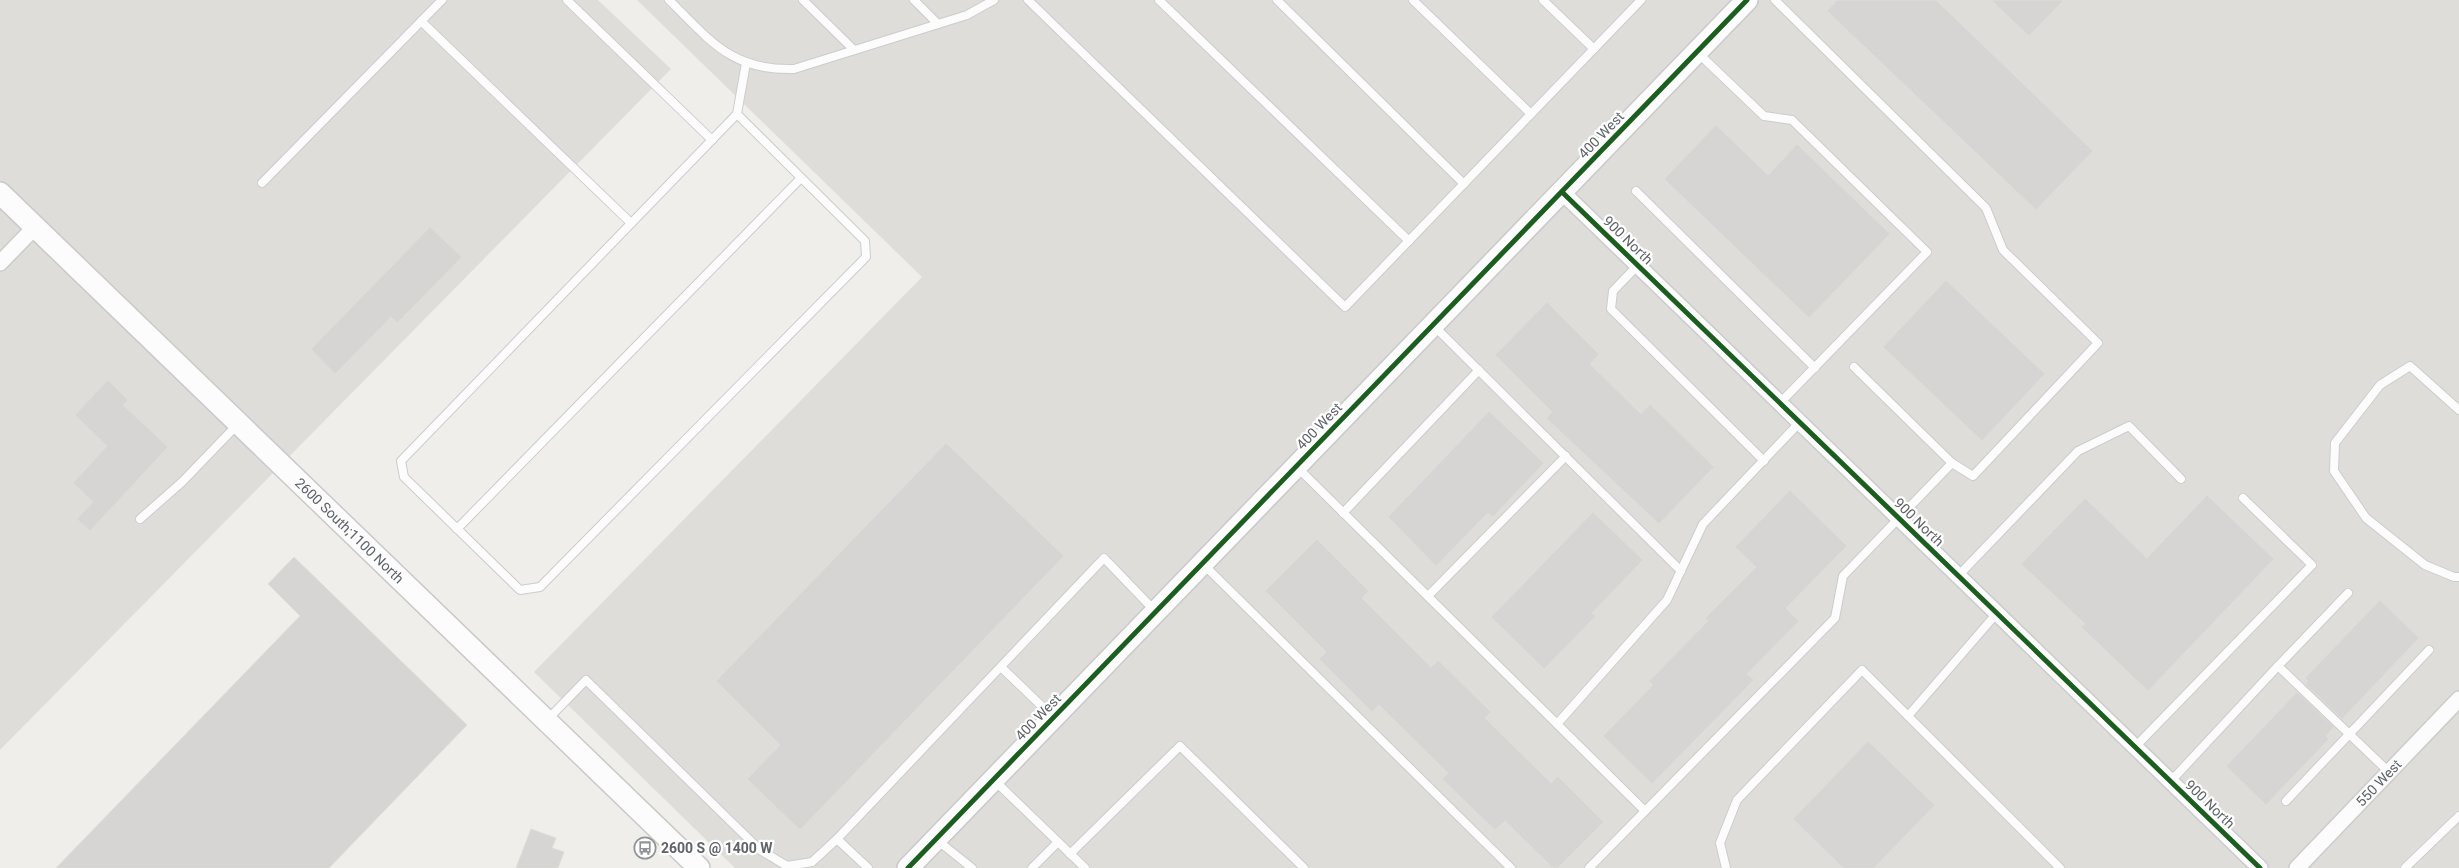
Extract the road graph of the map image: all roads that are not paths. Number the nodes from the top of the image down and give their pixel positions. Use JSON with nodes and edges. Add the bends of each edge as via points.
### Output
{"nodes":[{"id":1,"x":442,"y":0,"type":"edge"},
{"id":2,"x":567,"y":0,"type":"edge"},
{"id":3,"x":669,"y":0,"type":"edge"},
{"id":4,"x":803,"y":0,"type":"edge"},
{"id":5,"x":914,"y":0,"type":"edge"},
{"id":6,"x":994,"y":0,"type":"edge"},
{"id":7,"x":1028,"y":0,"type":"edge"},
{"id":8,"x":1159,"y":0,"type":"edge"},
{"id":9,"x":1277,"y":0,"type":"edge"},
{"id":10,"x":1414,"y":0,"type":"edge"},
{"id":11,"x":1542,"y":0,"type":"edge"},
{"id":12,"x":1641,"y":0,"type":"edge"},
{"id":13,"x":1747,"y":0,"type":"edge"},
{"id":14,"x":1775,"y":0,"type":"edge"},
{"id":15,"x":421,"y":21,"type":"junction"},
{"id":16,"x":938,"y":24,"type":"junction"},
{"id":17,"x":1594,"y":49,"type":"junction"},
{"id":18,"x":854,"y":50,"type":"junction"},
{"id":19,"x":1697,"y":52,"type":"junction"},
{"id":20,"x":746,"y":63,"type":"junction"},
{"id":21,"x":736,"y":114,"type":"junction"},
{"id":22,"x":1531,"y":114,"type":"junction"},
{"id":23,"x":712,"y":140,"type":"junction"},
{"id":24,"x":801,"y":178,"type":"junction"},
{"id":25,"x":262,"y":183,"type":"dead end"},
{"id":26,"x":1464,"y":184,"type":"junction"},
{"id":27,"x":1636,"y":191,"type":"dead end"},
{"id":28,"x":1562,"y":192,"type":"junction"},
{"id":29,"x":0,"y":193,"type":"edge"},
{"id":30,"x":631,"y":223,"type":"junction"},
{"id":31,"x":35,"y":227,"type":"junction"},
{"id":32,"x":1409,"y":241,"type":"junction"},
{"id":33,"x":0,"y":263,"type":"edge"},
{"id":34,"x":1638,"y":265,"type":"junction"},
{"id":35,"x":1433,"y":325,"type":"junction"},
{"id":36,"x":1854,"y":367,"type":"dead end"},
{"id":37,"x":1815,"y":368,"type":"junction"},
{"id":38,"x":1480,"y":370,"type":"junction"},
{"id":39,"x":1780,"y":403,"type":"junction"},
{"id":40,"x":2459,"y":410,"type":"edge"},
{"id":41,"x":1800,"y":422,"type":"junction"},
{"id":42,"x":239,"y":424,"type":"junction"},
{"id":43,"x":1566,"y":456,"type":"junction"},
{"id":44,"x":1764,"y":461,"type":"junction"},
{"id":45,"x":1952,"y":463,"type":"junction"},
{"id":46,"x":1296,"y":466,"type":"junction"},
{"id":47,"x":2181,"y":479,"type":"dead end"},
{"id":48,"x":2243,"y":498,"type":"dead end"},
{"id":49,"x":1343,"y":512,"type":"junction"},
{"id":50,"x":1899,"y":518,"type":"junction"},
{"id":51,"x":140,"y":519,"type":"dead end"},
{"id":52,"x":457,"y":529,"type":"junction"},
{"id":53,"x":1202,"y":564,"type":"junction"},
{"id":54,"x":1681,"y":571,"type":"junction"},
{"id":55,"x":1958,"y":576,"type":"junction"},
{"id":56,"x":2459,"y":577,"type":"edge"},
{"id":57,"x":2348,"y":593,"type":"dead end"},
{"id":58,"x":1428,"y":596,"type":"junction"},
{"id":59,"x":1156,"y":612,"type":"junction"},
{"id":60,"x":1997,"y":613,"type":"junction"},
{"id":61,"x":2429,"y":650,"type":"dead end"},
{"id":62,"x":2278,"y":666,"type":"junction"},
{"id":63,"x":1000,"y":667,"type":"junction"},
{"id":64,"x":2459,"y":700,"type":"edge"},
{"id":65,"x":1908,"y":716,"type":"junction"},
{"id":66,"x":1053,"y":718,"type":"junction"},
{"id":67,"x":546,"y":720,"type":"junction"},
{"id":68,"x":1557,"y":724,"type":"junction"},
{"id":69,"x":2349,"y":735,"type":"junction"},
{"id":70,"x":2135,"y":746,"type":"junction"},
{"id":71,"x":2389,"y":772,"type":"junction"},
{"id":72,"x":993,"y":780,"type":"junction"},
{"id":73,"x":2170,"y":781,"type":"junction"},
{"id":74,"x":2286,"y":801,"type":"dead end"},
{"id":75,"x":1645,"y":811,"type":"junction"},
{"id":76,"x":2459,"y":816,"type":"edge"},
{"id":77,"x":837,"y":839,"type":"junction"},
{"id":78,"x":936,"y":839,"type":"junction"},
{"id":79,"x":1058,"y":842,"type":"junction"},
{"id":80,"x":1070,"y":854,"type":"junction"},
{"id":81,"x":699,"y":868,"type":"edge"},
{"id":82,"x":868,"y":868,"type":"edge"},
{"id":83,"x":908,"y":868,"type":"edge"},
{"id":84,"x":972,"y":868,"type":"edge"},
{"id":85,"x":1032,"y":868,"type":"edge"},
{"id":86,"x":1085,"y":868,"type":"edge"},
{"id":87,"x":1304,"y":868,"type":"edge"},
{"id":88,"x":1511,"y":868,"type":"edge"},
{"id":89,"x":1589,"y":868,"type":"edge"},
{"id":90,"x":1726,"y":868,"type":"edge"},
{"id":91,"x":2060,"y":868,"type":"edge"},
{"id":92,"x":2260,"y":868,"type":"edge"},
{"id":93,"x":2297,"y":868,"type":"edge"},
{"id":94,"x":2405,"y":868,"type":"edge"}],
"edges":[{"from":1,"to":15,"type":"lane"},
{"from":2,"to":23,"type":"lane"},
{"from":3,"to":20,"type":"lane","via":[[723,52]]},
{"from":4,"to":18,"type":"lane"},
{"from":5,"to":16,"type":"lane"},
{"from":6,"to":16,"type":"lane","via":[[966,15]]},
{"from":7,"to":32,"type":"lane","via":[[1345,307]]},
{"from":8,"to":32,"type":"lane"},
{"from":9,"to":26,"type":"lane"},
{"from":10,"to":22,"type":"lane"},
{"from":11,"to":17,"type":"lane"},
{"from":12,"to":17,"type":"lane"},
{"from":13,"to":19,"type":"street","name":"400 West"},
{"from":14,"to":45,"type":"lane","via":[[1986,208],[2003,250],[2098,343],[1973,476]]},
{"from":15,"to":25,"type":"lane"},
{"from":15,"to":30,"type":"lane"},
{"from":16,"to":18,"type":"lane"},
{"from":17,"to":22,"type":"lane"},
{"from":18,"to":20,"type":"lane","via":[[794,69],[777,70]]},
{"from":19,"to":28,"type":"street","name":"400 West"},
{"from":19,"to":37,"type":"lane","via":[[1764,116],[1792,120],[1927,252]]},
{"from":20,"to":21,"type":"lane"},
{"from":21,"to":23,"type":"lane"},
{"from":21,"to":24,"type":"lane"},
{"from":22,"to":26,"type":"lane"},
{"from":23,"to":30,"type":"lane"},
{"from":24,"to":52,"type":"lane"},
{"from":24,"to":52,"type":"lane","via":[[865,241],[866,257],[540,587],[520,590]]},
{"from":26,"to":32,"type":"lane"},
{"from":27,"to":37,"type":"lane"},
{"from":28,"to":34,"type":"street","name":"900 North"},
{"from":28,"to":35,"type":"street","name":"400 West"},
{"from":29,"to":31,"type":"street","name":"2600 South;1100 North"},
{"from":30,"to":52,"type":"lane","via":[[401,461],[404,478]]},
{"from":31,"to":33,"type":"street"},
{"from":31,"to":42,"type":"street","name":"2600 South;1100 North"},
{"from":34,"to":39,"type":"street","name":"900 North"},
{"from":34,"to":44,"type":"lane","via":[[1613,291],[1611,309]]},
{"from":35,"to":38,"type":"lane"},
{"from":35,"to":46,"type":"street","name":"400 West"},
{"from":36,"to":45,"type":"lane"},
{"from":37,"to":39,"type":"lane"},
{"from":38,"to":43,"type":"lane"},
{"from":38,"to":49,"type":"lane"},
{"from":39,"to":41,"type":"street","name":"900 North"},
{"from":40,"to":56,"type":"lane","via":[[2410,366],[2380,385],[2335,443],[2334,471],[2366,518],[2425,565]]},
{"from":41,"to":44,"type":"lane"},
{"from":41,"to":50,"type":"street","name":"900 North"},
{"from":42,"to":51,"type":"lane"},
{"from":42,"to":67,"type":"street","name":"2600 South;1100 North"},
{"from":43,"to":54,"type":"lane"},
{"from":43,"to":58,"type":"lane"},
{"from":44,"to":54,"type":"lane","via":[[1703,524]]},
{"from":45,"to":50,"type":"lane"},
{"from":46,"to":49,"type":"lane"},
{"from":46,"to":53,"type":"street","name":"400 West"},
{"from":47,"to":55,"type":"lane","via":[[2129,426],[2078,451]]},
{"from":48,"to":70,"type":"lane","via":[[2312,565]]},
{"from":49,"to":58,"type":"lane"},
{"from":50,"to":55,"type":"street","name":"900 North"},
{"from":50,"to":75,"type":"lane","via":[[1843,576],[1835,618]]},
{"from":53,"to":59,"type":"street","name":"400 West"},
{"from":53,"to":88,"type":"lane"},
{"from":54,"to":68,"type":"lane","via":[[1667,600]]},
{"from":55,"to":60,"type":"street","name":"900 North"},
{"from":57,"to":62,"type":"lane"},
{"from":58,"to":68,"type":"lane"},
{"from":59,"to":63,"type":"lane","via":[[1104,558]]},
{"from":59,"to":66,"type":"street","name":"400 West"},
{"from":60,"to":65,"type":"lane"},
{"from":60,"to":70,"type":"street","name":"900 North"},
{"from":61,"to":69,"type":"lane"},
{"from":62,"to":69,"type":"lane"},
{"from":62,"to":73,"type":"lane"},
{"from":63,"to":66,"type":"lane"},
{"from":63,"to":77,"type":"lane"},
{"from":64,"to":71,"type":"street","name":"550 West"},
{"from":65,"to":90,"type":"lane","via":[[1862,670],[1737,800],[1720,843]]},
{"from":65,"to":91,"type":"lane"},
{"from":66,"to":72,"type":"street","name":"400 West"},
{"from":67,"to":77,"type":"lane","via":[[586,680],[760,850],[787,866],[812,862]]},
{"from":67,"to":81,"type":"street","name":"2600 South;1100 North"},
{"from":68,"to":75,"type":"lane"},
{"from":69,"to":71,"type":"lane"},
{"from":69,"to":74,"type":"lane"},
{"from":70,"to":73,"type":"street","name":"900 North"},
{"from":71,"to":93,"type":"street","name":"550 West"},
{"from":72,"to":78,"type":"street","name":"400 West"},
{"from":72,"to":79,"type":"lane"},
{"from":73,"to":92,"type":"street","name":"900 North"},
{"from":75,"to":89,"type":"lane"},
{"from":76,"to":94,"type":"lane"},
{"from":77,"to":82,"type":"lane"},
{"from":78,"to":83,"type":"street","name":"400 West"},
{"from":78,"to":84,"type":"lane"},
{"from":79,"to":80,"type":"lane"},
{"from":79,"to":85,"type":"lane"},
{"from":80,"to":86,"type":"lane"},
{"from":80,"to":87,"type":"lane","via":[[1180,746]]}]}
